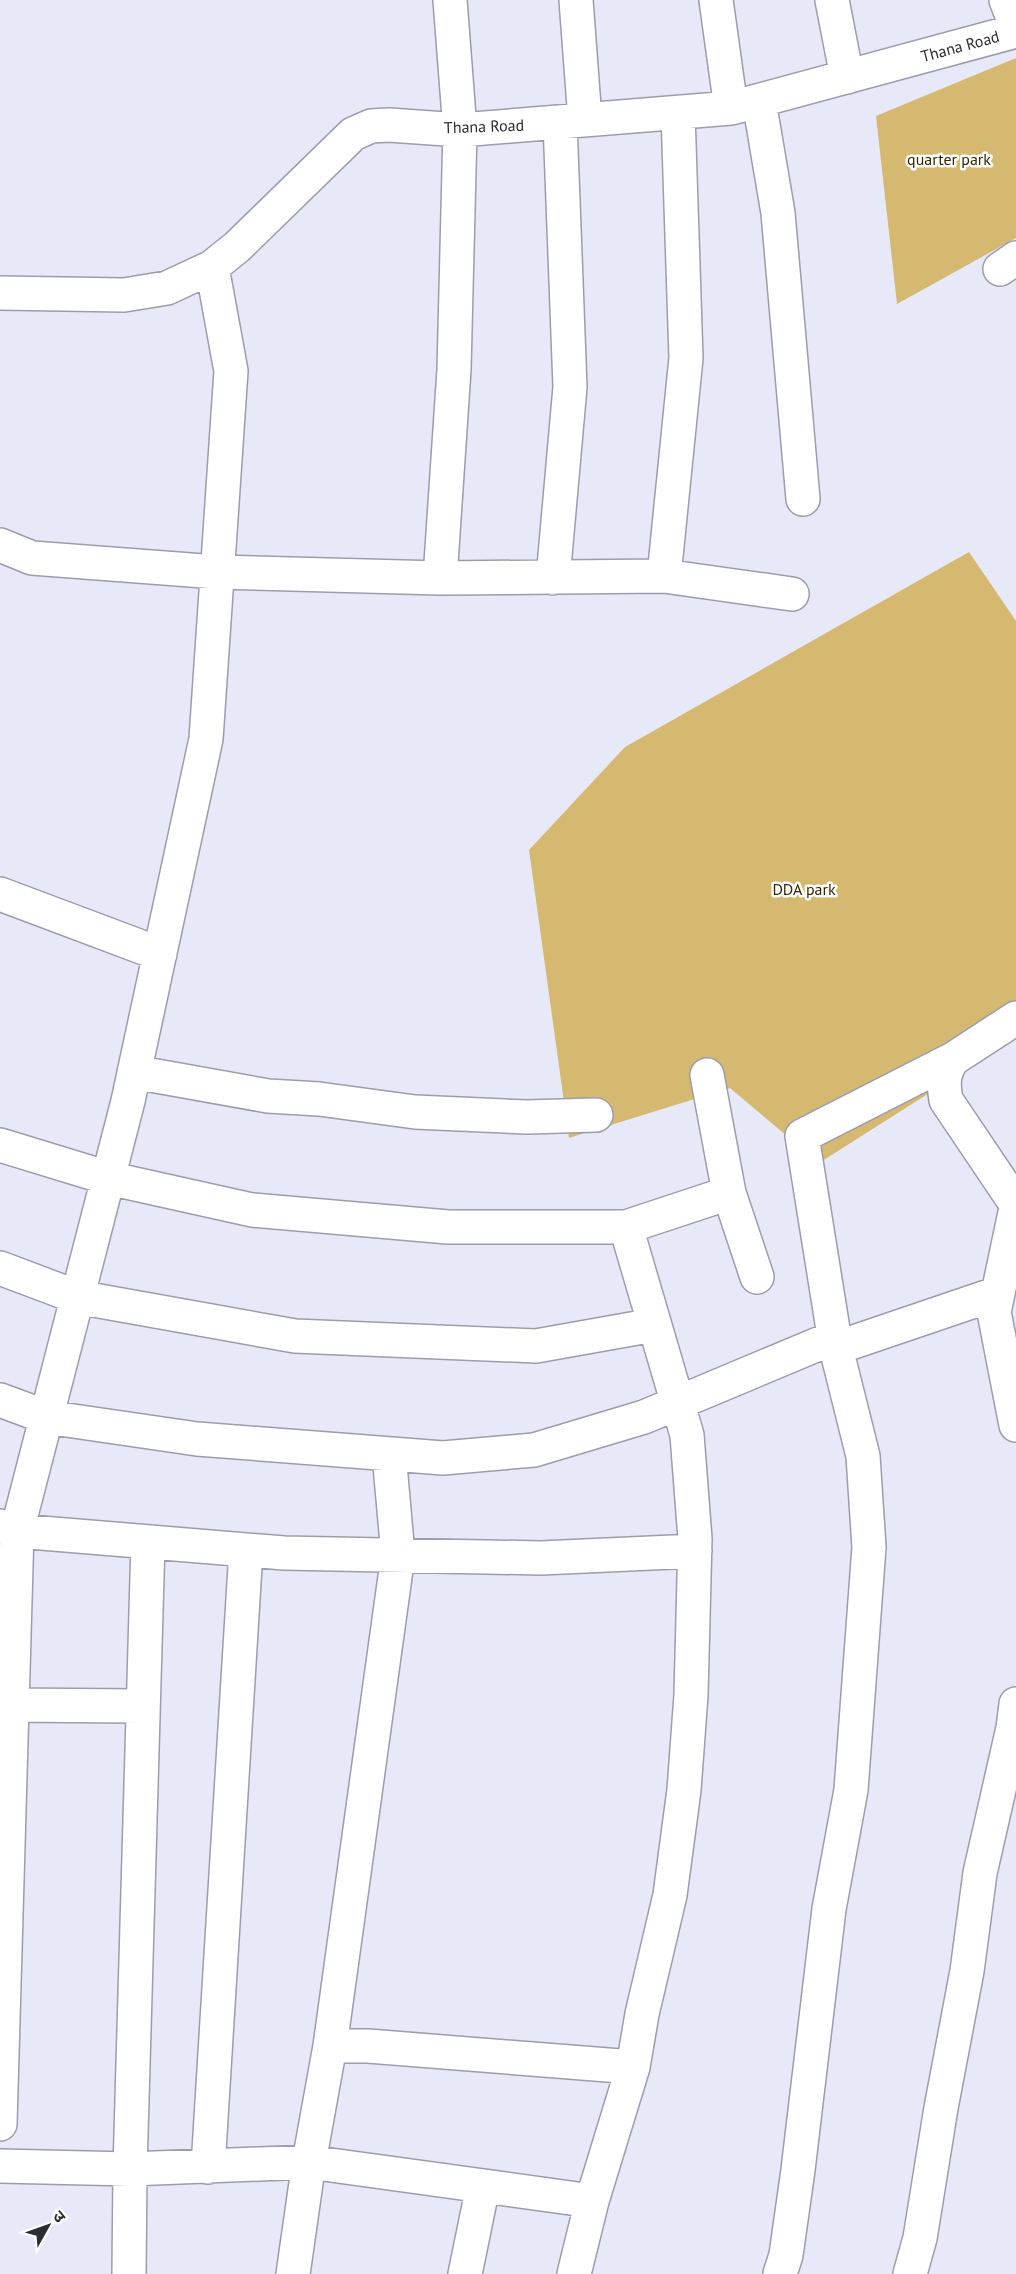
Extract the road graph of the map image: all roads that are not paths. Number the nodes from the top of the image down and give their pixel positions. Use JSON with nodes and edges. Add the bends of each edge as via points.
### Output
{"nodes":[{"id":1,"x":450,"y":0,"type":"edge"},
{"id":2,"x":576,"y":0,"type":"edge"},
{"id":3,"x":716,"y":0,"type":"edge"},
{"id":4,"x":832,"y":0,"type":"edge"},
{"id":5,"x":1005,"y":0,"type":"edge"},
{"id":6,"x":1016,"y":26,"type":"edge"},
{"id":7,"x":1016,"y":31,"type":"edge"},
{"id":8,"x":847,"y":77,"type":"junction"},
{"id":9,"x":745,"y":105,"type":"junction"},
{"id":10,"x":678,"y":113,"type":"junction"},
{"id":11,"x":572,"y":121,"type":"junction"},
{"id":12,"x":460,"y":130,"type":"junction"},
{"id":13,"x":212,"y":267,"type":"junction"},
{"id":14,"x":0,"y":293,"type":"edge"},
{"id":15,"x":803,"y":499,"type":"dead end"},
{"id":16,"x":0,"y":545,"type":"edge"},
{"id":17,"x":217,"y":572,"type":"junction"},
{"id":18,"x":664,"y":576,"type":"junction"},
{"id":19,"x":440,"y":578,"type":"junction"},
{"id":20,"x":553,"y":578,"type":"junction"},
{"id":21,"x":792,"y":594,"type":"dead end"},
{"id":22,"x":0,"y":894,"type":"edge"},
{"id":23,"x":160,"y":954,"type":"junction"},
{"id":24,"x":1016,"y":1018,"type":"edge"},
{"id":25,"x":953,"y":1059,"type":"junction"},
{"id":26,"x":134,"y":1072,"type":"junction"},
{"id":27,"x":707,"y":1075,"type":"dead end"},
{"id":28,"x":596,"y":1115,"type":"dead end"},
{"id":29,"x":0,"y":1145,"type":"edge"},
{"id":30,"x":108,"y":1178,"type":"junction"},
{"id":31,"x":729,"y":1193,"type":"junction"},
{"id":32,"x":1016,"y":1206,"type":"edge"},
{"id":33,"x":626,"y":1227,"type":"junction"},
{"id":34,"x":0,"y":1268,"type":"edge"},
{"id":35,"x":757,"y":1277,"type":"dead end"},
{"id":36,"x":998,"y":1293,"type":"junction"},
{"id":37,"x":77,"y":1297,"type":"junction"},
{"id":38,"x":654,"y":1324,"type":"junction"},
{"id":39,"x":836,"y":1343,"type":"junction"},
{"id":40,"x":0,"y":1400,"type":"edge"},
{"id":41,"x":677,"y":1402,"type":"junction"},
{"id":42,"x":46,"y":1417,"type":"junction"},
{"id":43,"x":1016,"y":1425,"type":"edge"},
{"id":44,"x":389,"y":1454,"type":"junction"},
{"id":45,"x":8,"y":1529,"type":"edge"},
{"id":46,"x":148,"y":1542,"type":"junction"},
{"id":47,"x":246,"y":1550,"type":"junction"},
{"id":48,"x":694,"y":1551,"type":"junction"},
{"id":49,"x":398,"y":1555,"type":"junction"},
{"id":50,"x":1016,"y":1704,"type":"edge"},
{"id":51,"x":6,"y":1705,"type":"edge"},
{"id":52,"x":143,"y":1706,"type":"junction"},
{"id":53,"x":330,"y":2046,"type":"junction"},
{"id":54,"x":633,"y":2067,"type":"junction"},
{"id":55,"x":0,"y":2124,"type":"edge"},
{"id":56,"x":309,"y":2162,"type":"junction"},
{"id":57,"x":0,"y":2166,"type":"edge"},
{"id":58,"x":208,"y":2166,"type":"junction"},
{"id":59,"x":130,"y":2169,"type":"junction"},
{"id":60,"x":483,"y":2186,"type":"junction"},
{"id":61,"x":592,"y":2201,"type":"junction"},
{"id":62,"x":129,"y":2274,"type":"edge"},
{"id":63,"x":293,"y":2274,"type":"edge"},
{"id":64,"x":465,"y":2274,"type":"edge"},
{"id":65,"x":574,"y":2274,"type":"edge"},
{"id":66,"x":780,"y":2274,"type":"edge"},
{"id":67,"x":910,"y":2274,"type":"edge"}],
"edges":[{"from":1,"to":12,"type":"street"},
{"from":2,"to":11,"type":"street"},
{"from":3,"to":9,"type":"street"},
{"from":4,"to":8,"type":"street"},
{"from":5,"to":6,"type":"street"},
{"from":7,"to":8,"type":"street","name":"Thana Road"},
{"from":8,"to":9,"type":"street","name":"Thana Road"},
{"from":9,"to":10,"type":"street","name":"Thana Road"},
{"from":9,"to":15,"type":"street","via":[[778,213]]},
{"from":10,"to":11,"type":"street","name":"Thana Road"},
{"from":10,"to":18,"type":"street","via":[[686,358]]},
{"from":11,"to":12,"type":"street","name":"Thana Road"},
{"from":11,"to":20,"type":"street","via":[[570,387]]},
{"from":12,"to":13,"type":"street","name":"Thana Road","via":[[389,125],[371,126],[353,134]]},
{"from":12,"to":19,"type":"street","via":[[454,370]]},
{"from":13,"to":14,"type":"street","name":"Thana Road","via":[[167,288],[124,295]]},
{"from":13,"to":17,"type":"street","via":[[231,371]]},
{"from":16,"to":17,"type":"street","via":[[32,558]]},
{"from":17,"to":19,"type":"street"},
{"from":17,"to":23,"type":"street","via":[[206,739]]},
{"from":18,"to":20,"type":"street"},
{"from":18,"to":21,"type":"street"},
{"from":19,"to":20,"type":"street"},
{"from":22,"to":23,"type":"street"},
{"from":23,"to":26,"type":"street"},
{"from":24,"to":25,"type":"street"},
{"from":25,"to":32,"type":"street","via":[[943,1083],[946,1100]]},
{"from":25,"to":39,"type":"street","via":[[802,1136]]},
{"from":26,"to":28,"type":"street","via":[[268,1096],[415,1112],[527,1117]]},
{"from":26,"to":30,"type":"street"},
{"from":27,"to":31,"type":"street"},
{"from":29,"to":30,"type":"street"},
{"from":30,"to":33,"type":"street","via":[[252,1210],[448,1227]]},
{"from":30,"to":37,"type":"street"},
{"from":31,"to":33,"type":"street"},
{"from":31,"to":35,"type":"street"},
{"from":32,"to":36,"type":"street"},
{"from":33,"to":38,"type":"street"},
{"from":34,"to":37,"type":"street"},
{"from":36,"to":39,"type":"street"},
{"from":36,"to":43,"type":"street","via":[[994,1312]]},
{"from":37,"to":38,"type":"street","via":[[306,1336],[536,1346]]},
{"from":37,"to":42,"type":"street"},
{"from":38,"to":41,"type":"street"},
{"from":39,"to":41,"type":"street"},
{"from":39,"to":66,"type":"street","via":[[863,1456],[868,1547],[851,1790],[829,1909],[798,2170]]},
{"from":40,"to":42,"type":"street"},
{"from":41,"to":44,"type":"street","via":[[644,1417],[534,1449],[443,1458]]},
{"from":41,"to":48,"type":"street","via":[[687,1435]]},
{"from":42,"to":44,"type":"street","via":[[197,1439]]},
{"from":42,"to":45,"type":"street"},
{"from":44,"to":49,"type":"street"},
{"from":45,"to":46,"type":"street"},
{"from":45,"to":51,"type":"street"},
{"from":46,"to":47,"type":"street"},
{"from":46,"to":52,"type":"street"},
{"from":47,"to":49,"type":"street"},
{"from":47,"to":58,"type":"street"},
{"from":48,"to":49,"type":"street","via":[[541,1558]]},
{"from":48,"to":54,"type":"street","via":[[691,1695],[684,1790],[670,1895]]},
{"from":49,"to":53,"type":"street"},
{"from":50,"to":67,"type":"street","via":[[980,1873],[968,1971],[920,2238]]},
{"from":51,"to":52,"type":"street"},
{"from":51,"to":55,"type":"street"},
{"from":52,"to":59,"type":"street"},
{"from":53,"to":54,"type":"street"},
{"from":53,"to":56,"type":"street"},
{"from":54,"to":61,"type":"street"},
{"from":56,"to":58,"type":"street"},
{"from":56,"to":60,"type":"street"},
{"from":56,"to":63,"type":"street"},
{"from":57,"to":59,"type":"street"},
{"from":58,"to":59,"type":"street"},
{"from":59,"to":62,"type":"street"},
{"from":60,"to":61,"type":"street"},
{"from":60,"to":64,"type":"street"},
{"from":61,"to":65,"type":"street"}]}
